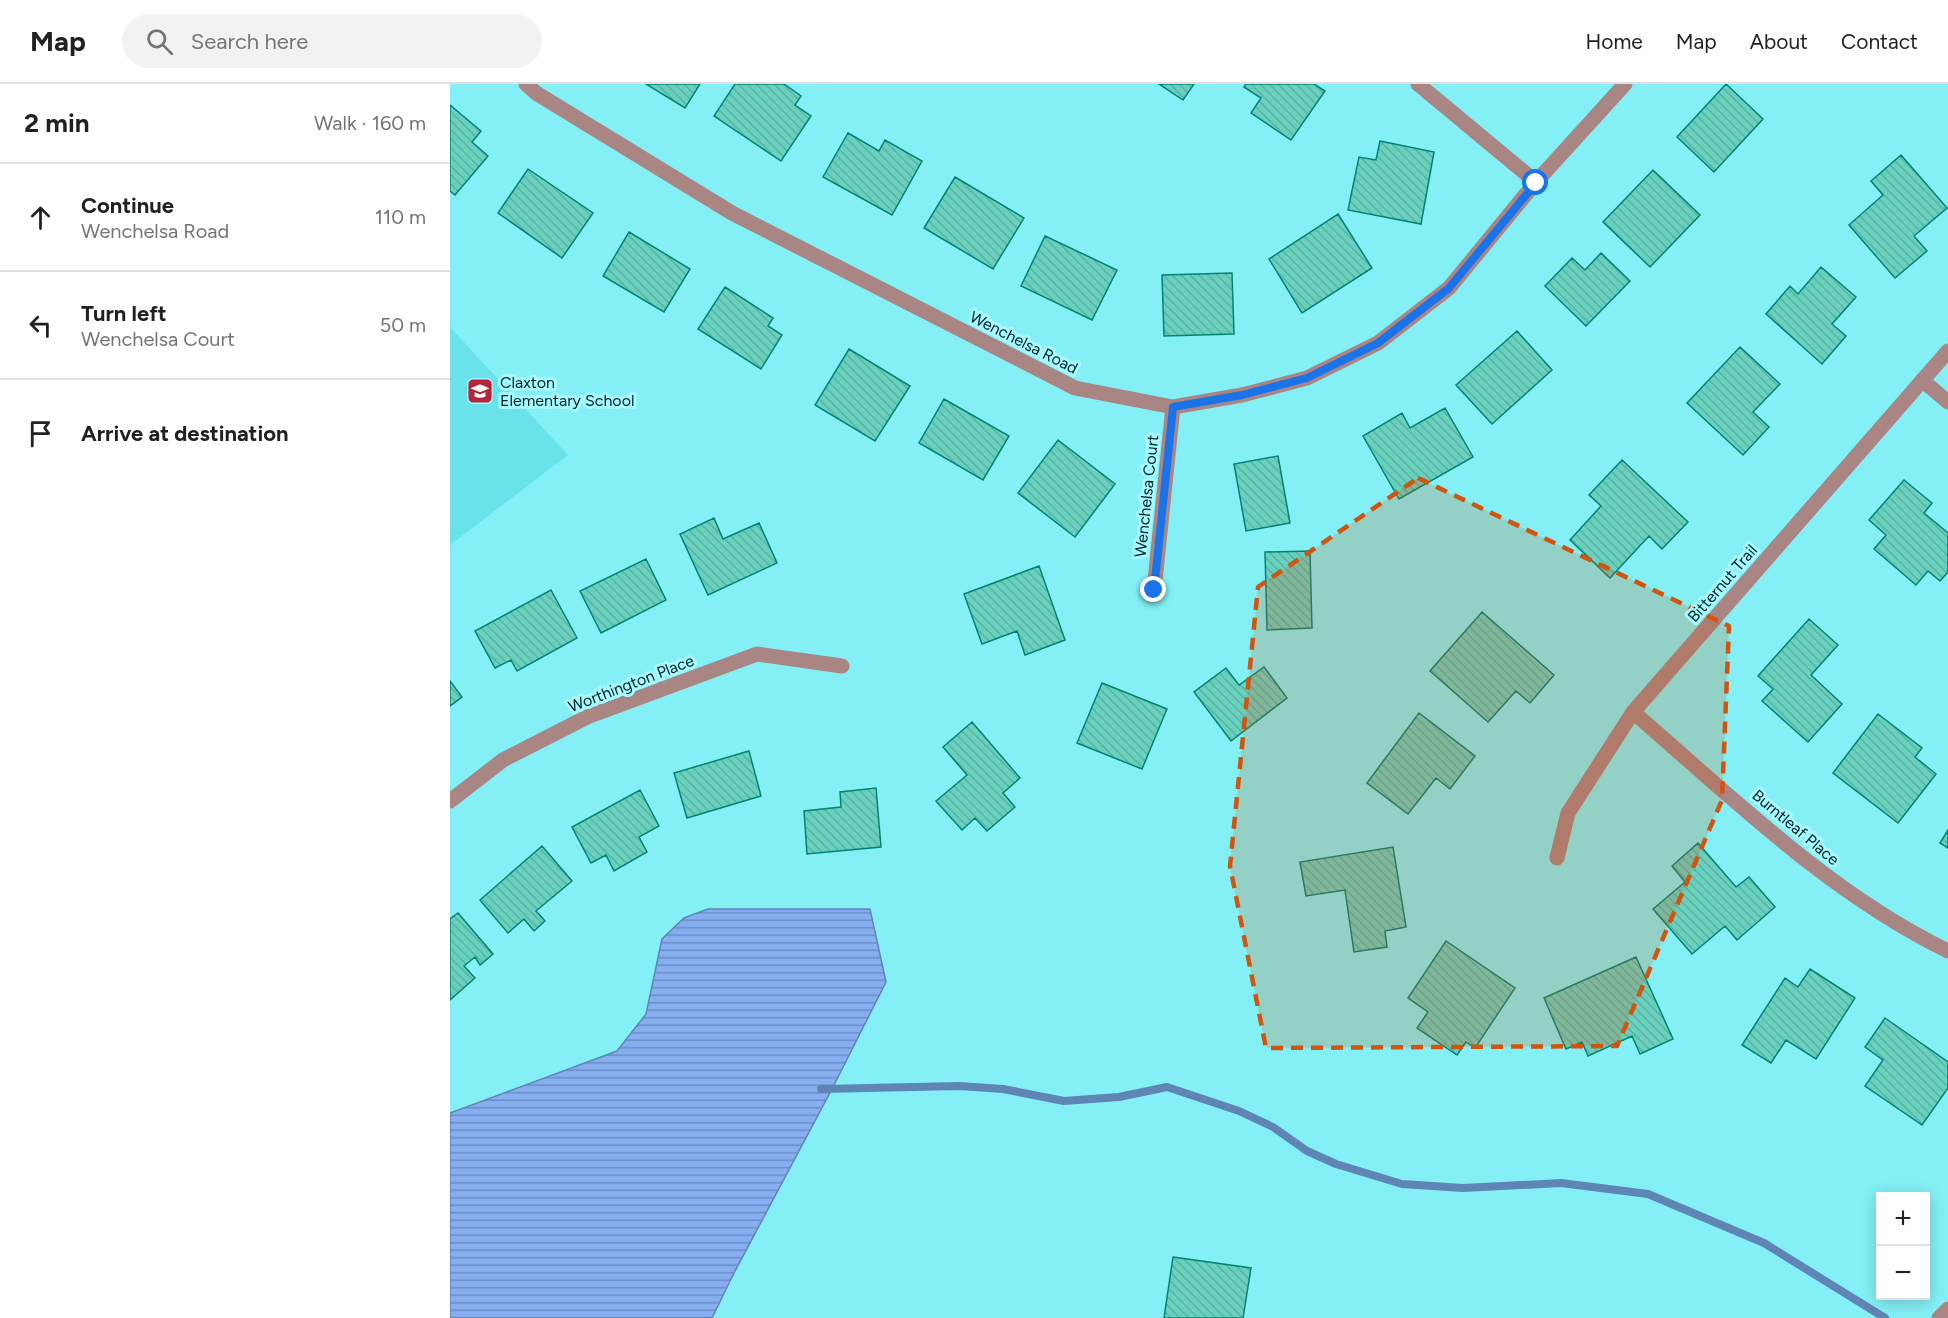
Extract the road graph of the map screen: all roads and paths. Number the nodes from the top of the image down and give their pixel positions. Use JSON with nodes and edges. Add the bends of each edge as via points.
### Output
{"nodes":[{"id":1,"x":526,"y":84,"type":"edge"},
{"id":2,"x":1418,"y":84,"type":"edge"},
{"id":3,"x":1625,"y":84,"type":"edge"},
{"id":4,"x":1536,"y":183,"type":"junction"},
{"id":5,"x":1948,"y":351,"type":"edge"},
{"id":6,"x":1922,"y":380,"type":"junction"},
{"id":7,"x":1948,"y":402,"type":"edge"},
{"id":8,"x":1173,"y":407,"type":"junction"},
{"id":9,"x":1154,"y":590,"type":"dead end"},
{"id":10,"x":842,"y":666,"type":"dead end"},
{"id":11,"x":1633,"y":712,"type":"junction"},
{"id":12,"x":450,"y":801,"type":"edge"},
{"id":13,"x":1557,"y":858,"type":"dead end"},
{"id":14,"x":1948,"y":951,"type":"edge"},
{"id":15,"x":1948,"y":1309,"type":"edge"},
{"id":16,"x":1939,"y":1318,"type":"edge"}],
"edges":[{"from":1,"to":8,"type":"street","name":"Wenchelsa Road","via":[[732,213],[1075,388]]},
{"from":2,"to":4,"type":"street"},
{"from":3,"to":4,"type":"street","name":"Wenchelsa Road"},
{"from":4,"to":8,"type":"street","name":"Wenchelsa Road","via":[[1449,288],[1378,343],[1307,378]]},
{"from":5,"to":6,"type":"street","name":"Bitternut Trail"},
{"from":6,"to":7,"type":"street"},
{"from":6,"to":11,"type":"street","name":"Bitternut Trail"},
{"from":8,"to":9,"type":"street","name":"Wenchelsa Court"},
{"from":10,"to":12,"type":"street","name":"Worthington Place","via":[[757,654],[587,717],[503,760]]},
{"from":11,"to":13,"type":"street","name":"Bitternut Trail","via":[[1568,813]]},
{"from":11,"to":14,"type":"street","name":"Burntleaf Place","via":[[1810,864],[1870,908]]},
{"from":15,"to":16,"type":"street"}]}
